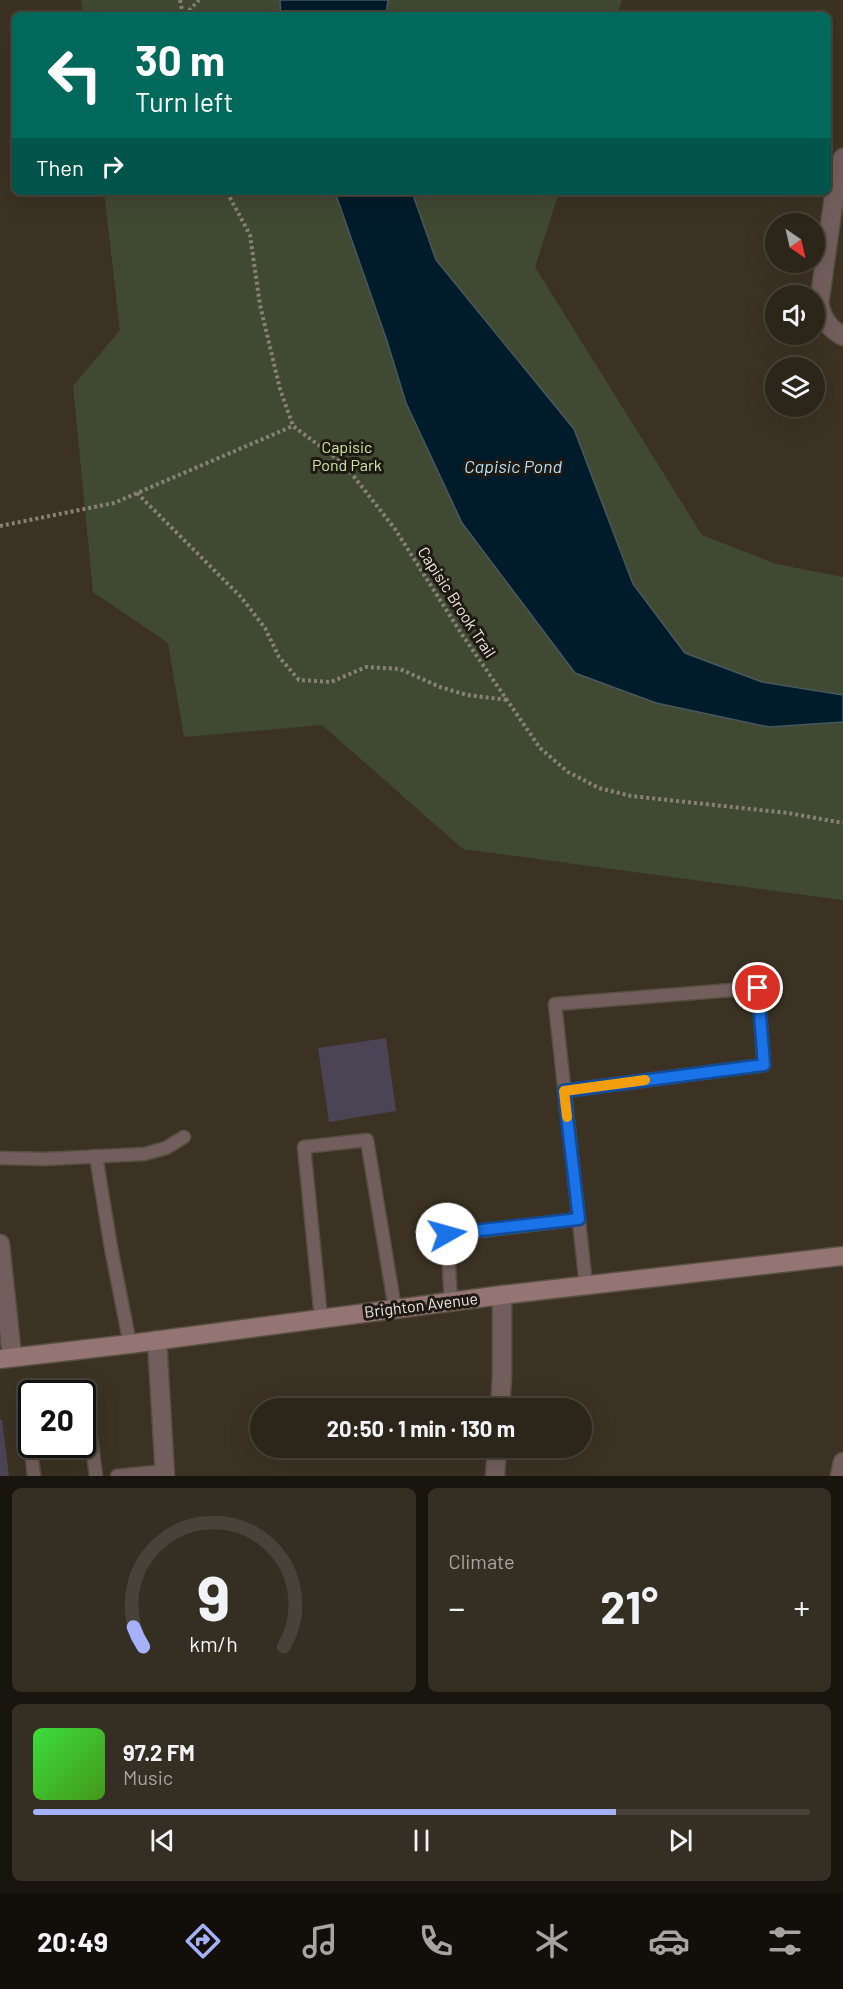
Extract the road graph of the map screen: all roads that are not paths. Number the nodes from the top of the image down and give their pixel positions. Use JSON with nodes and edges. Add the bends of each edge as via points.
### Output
{"nodes":[{"id":1,"x":843,"y":158,"type":"edge"},
{"id":2,"x":839,"y":189,"type":"edge"},
{"id":3,"x":843,"y":336,"type":"edge"},
{"id":4,"x":564,"y":1091,"type":"junction"},
{"id":5,"x":184,"y":1137,"type":"dead end"},
{"id":6,"x":96,"y":1156,"type":"junction"},
{"id":7,"x":0,"y":1158,"type":"edge"},
{"id":8,"x":579,"y":1219,"type":"junction"},
{"id":9,"x":0,"y":1244,"type":"edge"},
{"id":10,"x":843,"y":1256,"type":"edge"},
{"id":11,"x":586,"y":1285,"type":"junction"},
{"id":12,"x":502,"y":1295,"type":"junction"},
{"id":13,"x":451,"y":1302,"type":"junction"},
{"id":14,"x":395,"y":1309,"type":"junction"},
{"id":15,"x":321,"y":1318,"type":"junction"},
{"id":16,"x":157,"y":1340,"type":"junction"},
{"id":17,"x":130,"y":1344,"type":"junction"},
{"id":18,"x":6,"y":1358,"type":"edge"},
{"id":19,"x":501,"y":1398,"type":"edge"},
{"id":20,"x":32,"y":1458,"type":"edge"},
{"id":21,"x":94,"y":1458,"type":"edge"},
{"id":22,"x":496,"y":1458,"type":"edge"},
{"id":23,"x":843,"y":1462,"type":"edge"},
{"id":24,"x":165,"y":1473,"type":"edge"},
{"id":25,"x":34,"y":1476,"type":"edge"},
{"id":26,"x":96,"y":1476,"type":"edge"},
{"id":27,"x":117,"y":1476,"type":"edge"},
{"id":28,"x":495,"y":1476,"type":"edge"},
{"id":29,"x":840,"y":1476,"type":"edge"}],
"edges":[{"from":1,"to":2,"type":"street"},
{"from":2,"to":3,"type":"street","via":[[819,304],[830,328]]},
{"from":4,"to":4,"type":"lane","via":[[555,1004],[758,988],[764,1065]]},
{"from":4,"to":8,"type":"lane"},
{"from":5,"to":6,"type":"lane","via":[[166,1148],[144,1154]]},
{"from":6,"to":7,"type":"lane"},
{"from":6,"to":17,"type":"lane"},
{"from":8,"to":11,"type":"lane"},
{"from":8,"to":13,"type":"lane","via":[[447,1234]]},
{"from":9,"to":18,"type":"street"},
{"from":10,"to":11,"type":"main road","name":"Brighton Avenue"},
{"from":11,"to":12,"type":"main road","name":"Brighton Avenue"},
{"from":12,"to":13,"type":"main road","name":"Brighton Avenue"},
{"from":12,"to":19,"type":"street"},
{"from":13,"to":14,"type":"main road","name":"Brighton Avenue"},
{"from":14,"to":15,"type":"main road","name":"Brighton Avenue"},
{"from":14,"to":15,"type":"lane","via":[[367,1140],[304,1147]]},
{"from":15,"to":16,"type":"main road","name":"Brighton Avenue"},
{"from":16,"to":17,"type":"main road","name":"Brighton Avenue"},
{"from":16,"to":24,"type":"street"},
{"from":17,"to":18,"type":"main road","name":"Brighton Avenue"},
{"from":20,"to":25,"type":"lane"},
{"from":21,"to":26,"type":"lane"},
{"from":22,"to":28,"type":"street"},
{"from":23,"to":29,"type":"street"},
{"from":24,"to":27,"type":"lane"}]}
